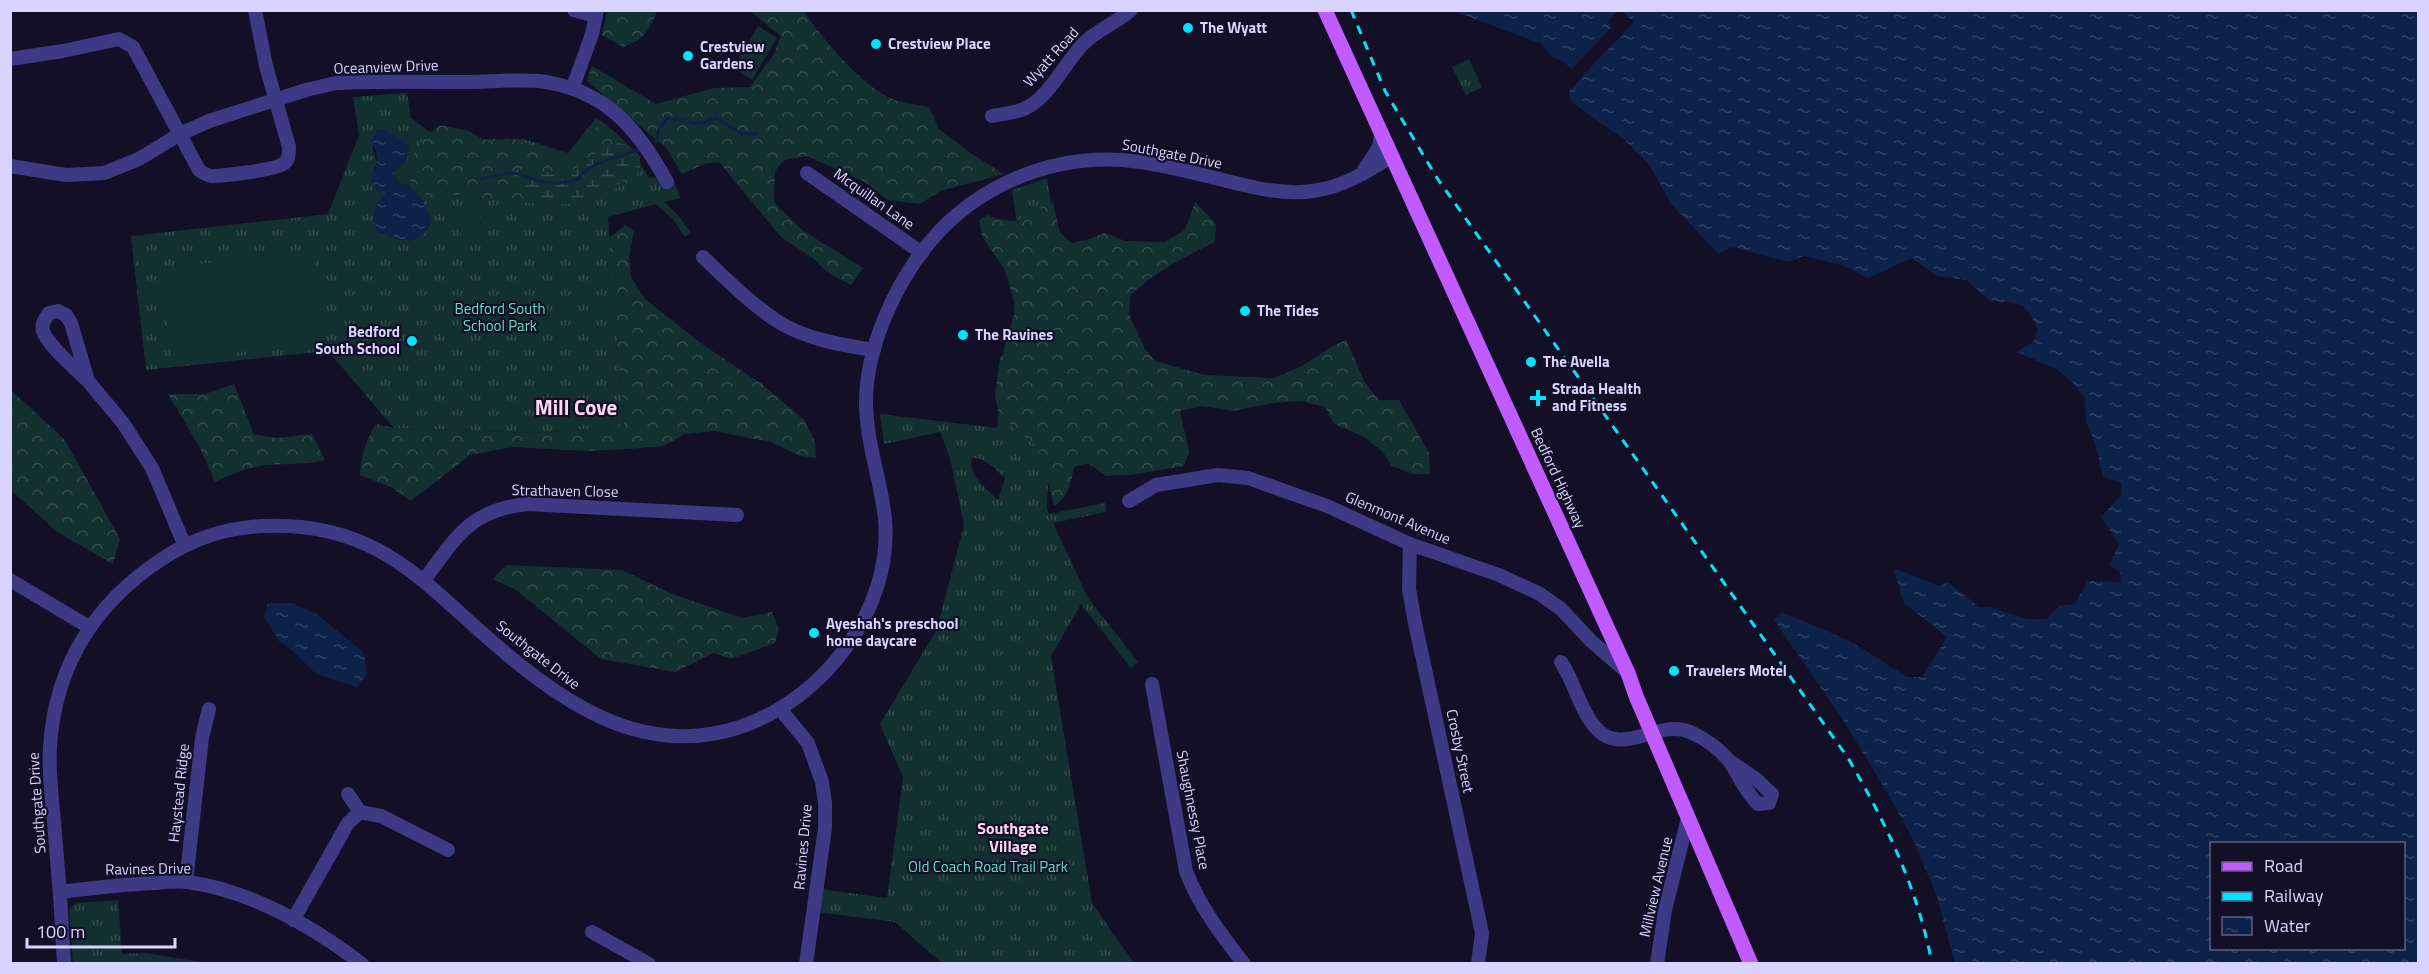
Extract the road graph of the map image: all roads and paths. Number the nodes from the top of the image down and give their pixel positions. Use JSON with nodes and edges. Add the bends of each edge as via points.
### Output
{"nodes":[{"id":1,"x":255,"y":10,"type":"edge"},
{"id":2,"x":574,"y":10,"type":"edge"},
{"id":3,"x":1131,"y":10,"type":"edge"},
{"id":4,"x":1325,"y":10,"type":"edge"},
{"id":5,"x":597,"y":13,"type":"edge"},
{"id":6,"x":10,"y":59,"type":"edge"},
{"id":7,"x":573,"y":87,"type":"junction"},
{"id":8,"x":275,"y":99,"type":"junction"},
{"id":9,"x":992,"y":117,"type":"dead end"},
{"id":10,"x":180,"y":134,"type":"junction"},
{"id":11,"x":1381,"y":134,"type":"junction"},
{"id":12,"x":1392,"y":156,"type":"junction"},
{"id":13,"x":10,"y":166,"type":"edge"},
{"id":14,"x":807,"y":173,"type":"dead end"},
{"id":15,"x":1359,"y":177,"type":"junction"},
{"id":16,"x":667,"y":182,"type":"dead end"},
{"id":17,"x":922,"y":253,"type":"junction"},
{"id":18,"x":703,"y":257,"type":"dead end"},
{"id":19,"x":874,"y":350,"type":"junction"},
{"id":20,"x":88,"y":381,"type":"junction"},
{"id":21,"x":1130,"y":501,"type":"dead end"},
{"id":22,"x":737,"y":515,"type":"dead end"},
{"id":23,"x":184,"y":544,"type":"junction"},
{"id":24,"x":1410,"y":544,"type":"junction"},
{"id":25,"x":10,"y":580,"type":"edge"},
{"id":26,"x":424,"y":580,"type":"junction"},
{"id":27,"x":89,"y":627,"type":"junction"},
{"id":28,"x":1561,"y":662,"type":"dead end"},
{"id":29,"x":1628,"y":673,"type":"junction"},
{"id":30,"x":1152,"y":684,"type":"dead end"},
{"id":31,"x":209,"y":709,"type":"dead end"},
{"id":32,"x":780,"y":709,"type":"junction"},
{"id":33,"x":1652,"y":732,"type":"junction"},
{"id":34,"x":1728,"y":760,"type":"dead end"},
{"id":35,"x":348,"y":794,"type":"dead end"},
{"id":36,"x":360,"y":812,"type":"junction"},
{"id":37,"x":1688,"y":818,"type":"junction"},
{"id":38,"x":448,"y":850,"type":"dead end"},
{"id":39,"x":186,"y":882,"type":"junction"},
{"id":40,"x":60,"y":892,"type":"junction"},
{"id":41,"x":293,"y":920,"type":"junction"},
{"id":42,"x":592,"y":932,"type":"dead end"},
{"id":43,"x":64,"y":963,"type":"edge"},
{"id":44,"x":362,"y":963,"type":"edge"},
{"id":45,"x":649,"y":963,"type":"edge"},
{"id":46,"x":806,"y":963,"type":"edge"},
{"id":47,"x":1244,"y":963,"type":"edge"},
{"id":48,"x":1478,"y":963,"type":"edge"},
{"id":49,"x":1657,"y":963,"type":"edge"},
{"id":50,"x":1751,"y":963,"type":"edge"}],
"edges":[{"from":1,"to":8,"type":"street"},
{"from":2,"to":5,"type":"street"},
{"from":3,"to":9,"type":"street","name":"Wyatt Road","via":[[1097,31],[1025,108]]},
{"from":4,"to":11,"type":"main road","name":"Bedford Highway"},
{"from":5,"to":7,"type":"street"},
{"from":6,"to":10,"type":"street","via":[[119,39],[126,41],[133,47]]},
{"from":7,"to":8,"type":"street","name":"Oceanview Drive","via":[[537,81],[355,82]]},
{"from":7,"to":16,"type":"street","name":"Oceanview Drive","via":[[621,117],[646,146]]},
{"from":8,"to":10,"type":"street","name":"Oceanview Drive"},
{"from":8,"to":10,"type":"street","via":[[289,147],[285,164],[221,175],[204,174]]},
{"from":10,"to":13,"type":"street","name":"Oceanview Drive","via":[[139,159],[104,173],[66,175]]},
{"from":11,"to":12,"type":"main road","name":"Bedford Highway"},
{"from":11,"to":15,"type":"street","via":[[1376,153]]},
{"from":12,"to":15,"type":"street","name":"Southgate Drive"},
{"from":12,"to":29,"type":"main road","name":"Bedford Highway"},
{"from":14,"to":17,"type":"street","name":"Mcquillan Lane"},
{"from":15,"to":17,"type":"street","name":"Southgate Drive","via":[[1311,192],[1284,192],[1153,164],[1119,159],[1085,161],[1039,170],[1003,183],[947,224]]},
{"from":17,"to":19,"type":"street","name":"Southgate Drive","via":[[885,317]]},
{"from":18,"to":19,"type":"street","via":[[778,321],[836,344]]},
{"from":19,"to":32,"type":"street","name":"Southgate Drive","via":[[866,398],[885,519],[886,554],[873,600],[857,630],[833,665]]},
{"from":20,"to":20,"type":"street","via":[[43,330],[48,314],[58,311],[71,323]]},
{"from":20,"to":23,"type":"street","via":[[123,423],[152,468]]},
{"from":21,"to":24,"type":"street","name":"Glenmont Avenue","via":[[1156,485],[1218,475],[1248,478],[1327,506]]},
{"from":22,"to":26,"type":"street","name":"Strathaven Close","via":[[504,506],[479,517],[462,531]]},
{"from":23,"to":26,"type":"street","name":"Southgate Drive","via":[[232,528],[301,526],[333,531],[377,550]]},
{"from":23,"to":27,"type":"street","name":"Southgate Drive","via":[[113,597]]},
{"from":24,"to":29,"type":"street","name":"Glenmont Avenue","via":[[1499,575],[1540,594]]},
{"from":24,"to":48,"type":"street","name":"Crosby Street","via":[[1409,589],[1414,623],[1482,933]]},
{"from":25,"to":27,"type":"street"},
{"from":26,"to":32,"type":"street","name":"Southgate Drive","via":[[559,696],[605,721],[651,734],[696,736],[739,727]]},
{"from":27,"to":40,"type":"street","name":"Southgate Drive","via":[[70,664],[53,717],[49,752]]},
{"from":28,"to":33,"type":"street","via":[[1587,715],[1602,735],[1620,741]]},
{"from":29,"to":33,"type":"main road","name":"Bedford Highway"},
{"from":30,"to":47,"type":"street","name":"Shaughnessy Place","via":[[1186,871],[1210,919]]},
{"from":31,"to":39,"type":"street","name":"Haystead Ridge","via":[[202,738]]},
{"from":32,"to":46,"type":"street","name":"Ravines Drive","via":[[808,743],[825,803]]},
{"from":33,"to":34,"type":"street","via":[[1671,727],[1689,731],[1712,744]]},
{"from":33,"to":37,"type":"main road","name":"Bedford Highway"},
{"from":35,"to":36,"type":"street"},
{"from":36,"to":38,"type":"street","via":[[381,816]]},
{"from":36,"to":41,"type":"street","via":[[348,823]]},
{"from":37,"to":49,"type":"street","name":"Millview Avenue","via":[[1665,910]]},
{"from":37,"to":50,"type":"main road","name":"Bedford Highway"},
{"from":39,"to":40,"type":"street","name":"Ravines Drive"},
{"from":39,"to":41,"type":"street","name":"Ravines Drive","via":[[256,902]]},
{"from":40,"to":43,"type":"street","name":"Southgate Drive"},
{"from":41,"to":44,"type":"street","name":"Ravines Drive"},
{"from":42,"to":45,"type":"street"}]}
